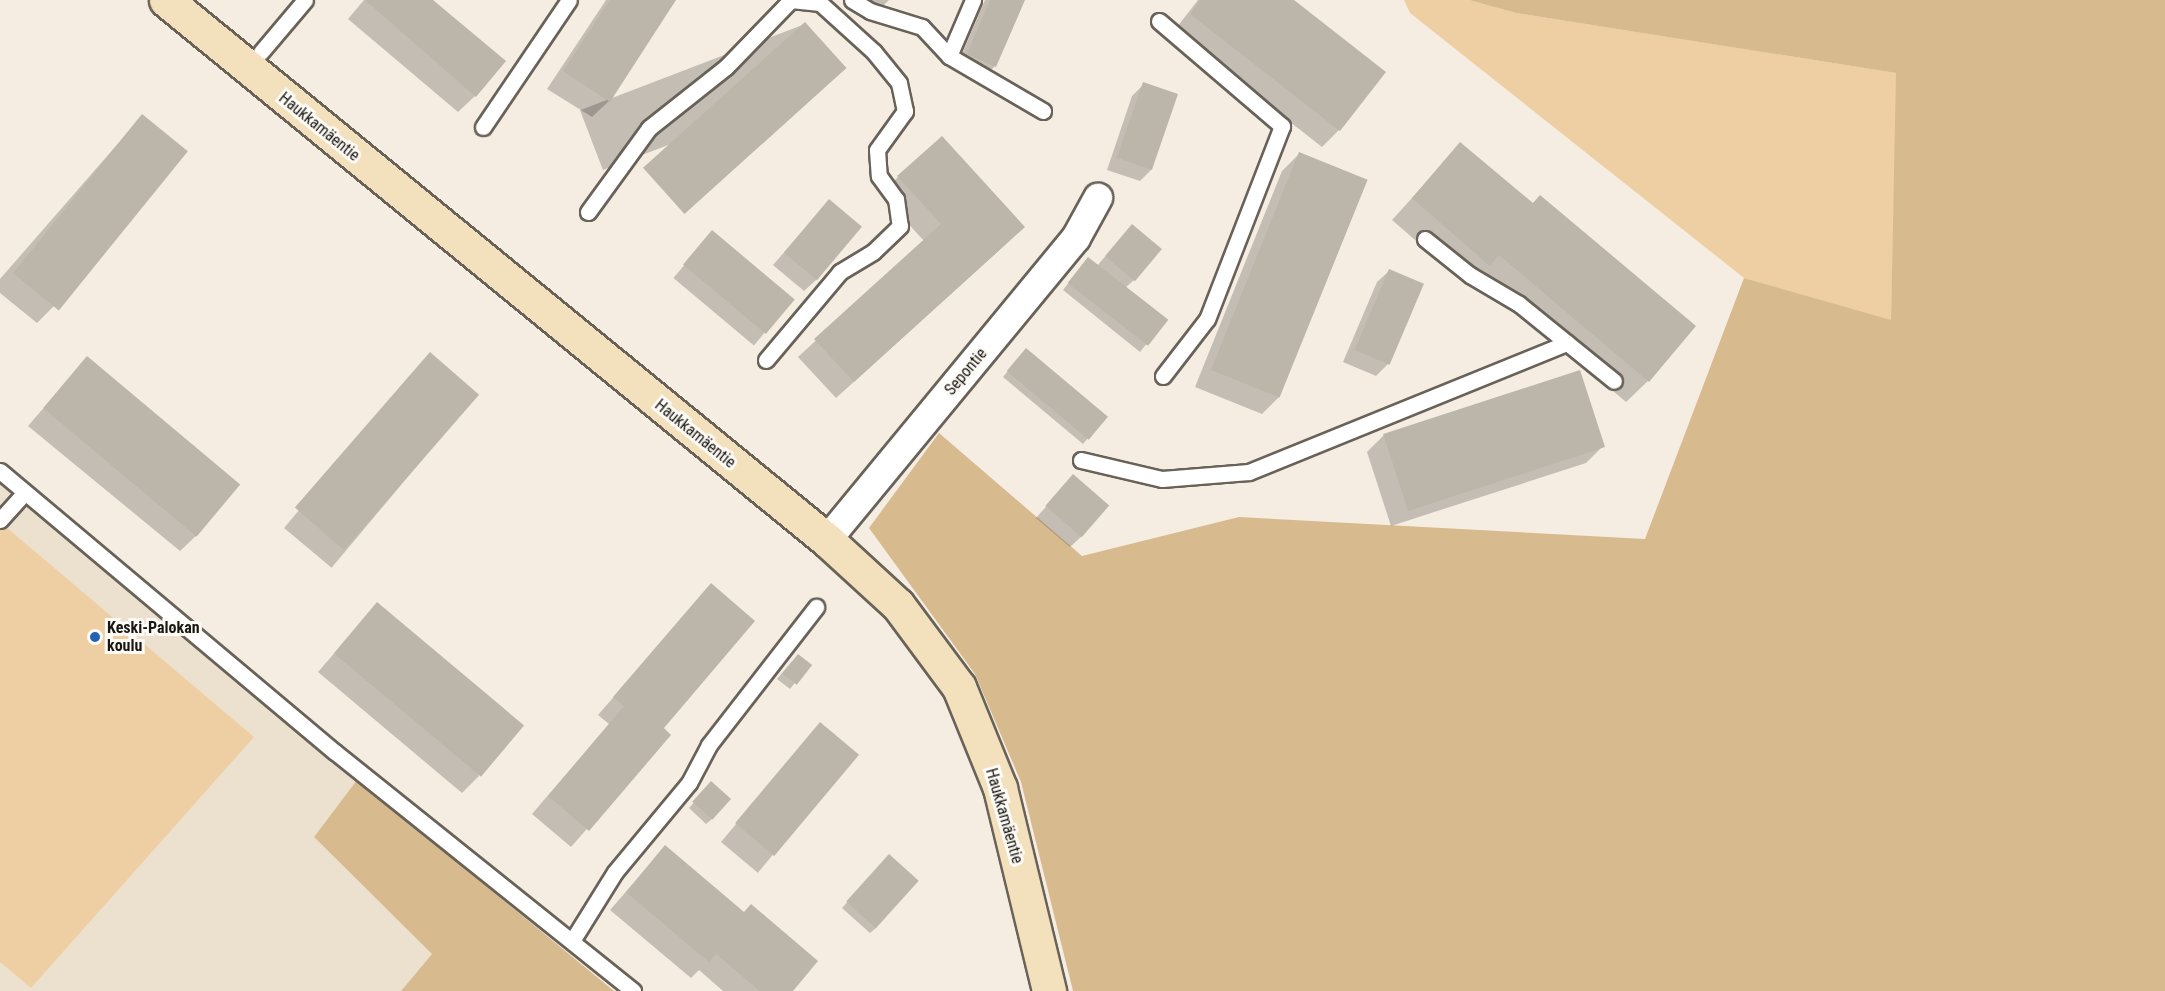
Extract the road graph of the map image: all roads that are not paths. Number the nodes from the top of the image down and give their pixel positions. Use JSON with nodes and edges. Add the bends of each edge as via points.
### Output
{"nodes":[{"id":1,"x":166,"y":0,"type":"edge"},
{"id":2,"x":305,"y":0,"type":"edge"},
{"id":3,"x":569,"y":0,"type":"edge"},
{"id":4,"x":852,"y":0,"type":"edge"},
{"id":5,"x":974,"y":0,"type":"edge"},
{"id":6,"x":1159,"y":21,"type":"dead end"},
{"id":7,"x":261,"y":52,"type":"dead end"},
{"id":8,"x":949,"y":56,"type":"junction"},
{"id":9,"x":1043,"y":111,"type":"dead end"},
{"id":10,"x":483,"y":127,"type":"dead end"},
{"id":11,"x":1098,"y":198,"type":"dead end"},
{"id":12,"x":588,"y":212,"type":"dead end"},
{"id":13,"x":1425,"y":239,"type":"dead end"},
{"id":14,"x":1567,"y":343,"type":"junction"},
{"id":15,"x":766,"y":360,"type":"dead end"},
{"id":16,"x":1162,"y":376,"type":"dead end"},
{"id":17,"x":1614,"y":381,"type":"dead end"},
{"id":18,"x":1081,"y":460,"type":"dead end"},
{"id":19,"x":0,"y":471,"type":"edge"},
{"id":20,"x":24,"y":494,"type":"junction"},
{"id":21,"x":0,"y":520,"type":"edge"},
{"id":22,"x":827,"y":540,"type":"junction"},
{"id":23,"x":816,"y":607,"type":"dead end"},
{"id":24,"x":572,"y":941,"type":"junction"},
{"id":25,"x":633,"y":991,"type":"edge"},
{"id":26,"x":1049,"y":991,"type":"edge"}],
"edges":[{"from":1,"to":22,"type":"street","name":"Haukkamäentie"},
{"from":2,"to":7,"type":"lane"},
{"from":3,"to":10,"type":"lane"},
{"from":4,"to":8,"type":"lane","via":[[870,11],[922,27]]},
{"from":5,"to":8,"type":"lane"},
{"from":6,"to":16,"type":"lane","via":[[1282,126],[1207,319]]},
{"from":8,"to":9,"type":"lane"},
{"from":11,"to":22,"type":"street","name":"Sepontie","via":[[1076,238]]},
{"from":12,"to":15,"type":"lane","via":[[649,128],[726,67],[791,0],[820,3],[874,52],[899,83],[905,111],[878,150],[879,176],[896,200],[900,226],[873,252],[840,272]]},
{"from":13,"to":14,"type":"lane","via":[[1470,275],[1519,304]]},
{"from":14,"to":17,"type":"lane"},
{"from":14,"to":18,"type":"lane","via":[[1249,472],[1162,480]]},
{"from":19,"to":20,"type":"lane"},
{"from":20,"to":21,"type":"lane"},
{"from":20,"to":24,"type":"lane","via":[[334,752]]},
{"from":22,"to":26,"type":"street","name":"Haukkamäentie","via":[[898,605],[959,687],[1000,788]]},
{"from":23,"to":24,"type":"lane","via":[[709,745],[689,783],[615,872]]},
{"from":24,"to":25,"type":"lane"}]}
